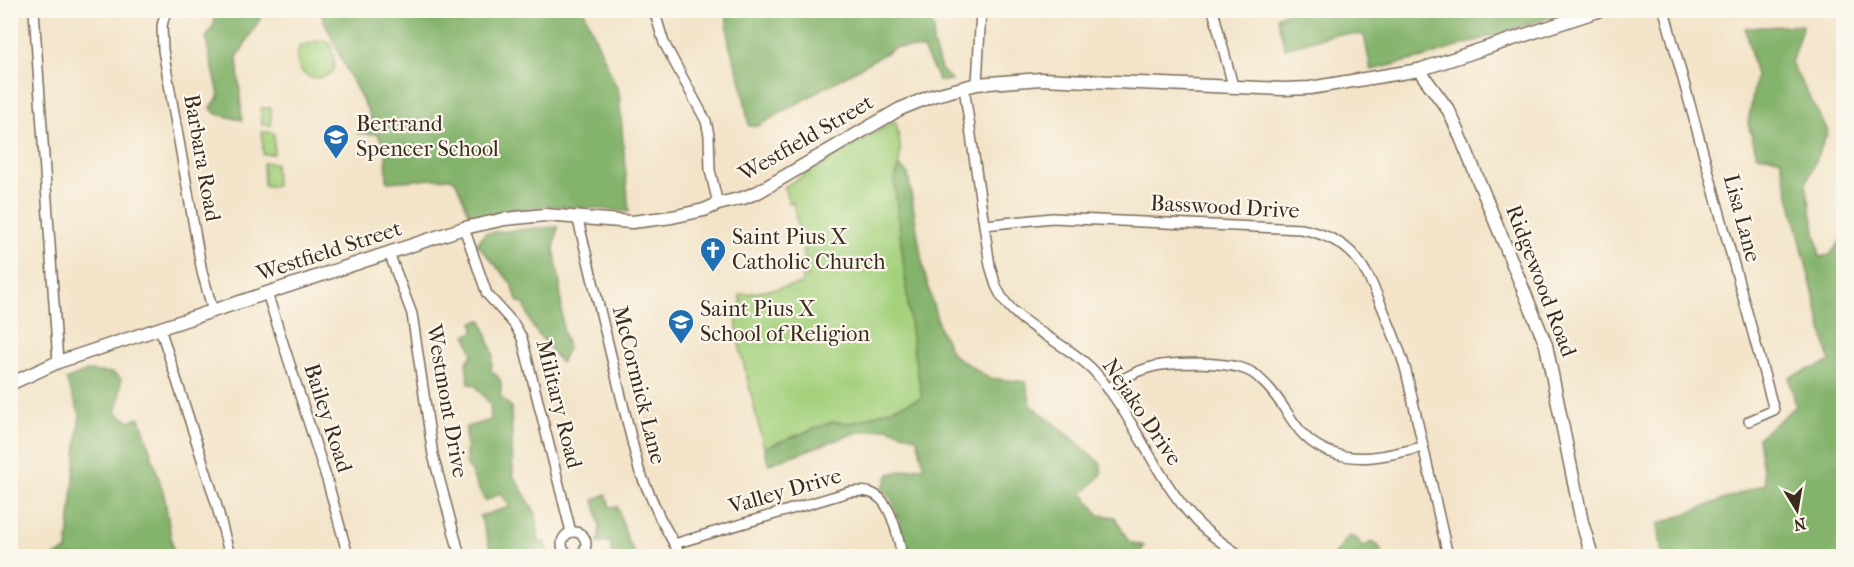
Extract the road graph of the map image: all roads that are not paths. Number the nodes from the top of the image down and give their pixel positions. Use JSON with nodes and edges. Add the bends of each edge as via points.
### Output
{"nodes":[{"id":1,"x":34,"y":10,"type":"edge"},
{"id":2,"x":166,"y":10,"type":"edge"},
{"id":3,"x":654,"y":10,"type":"edge"},
{"id":4,"x":981,"y":10,"type":"edge"},
{"id":5,"x":1213,"y":10,"type":"edge"},
{"id":6,"x":1601,"y":10,"type":"edge"},
{"id":7,"x":1664,"y":10,"type":"edge"},
{"id":8,"x":1419,"y":70,"type":"junction"},
{"id":9,"x":977,"y":84,"type":"junction"},
{"id":10,"x":1233,"y":86,"type":"junction"},
{"id":11,"x":964,"y":87,"type":"junction"},
{"id":12,"x":718,"y":204,"type":"junction"},
{"id":13,"x":577,"y":216,"type":"junction"},
{"id":14,"x":985,"y":225,"type":"junction"},
{"id":15,"x":464,"y":228,"type":"junction"},
{"id":16,"x":389,"y":253,"type":"junction"},
{"id":17,"x":267,"y":293,"type":"junction"},
{"id":18,"x":213,"y":311,"type":"junction"},
{"id":19,"x":160,"y":328,"type":"junction"},
{"id":20,"x":58,"y":362,"type":"junction"},
{"id":21,"x":10,"y":384,"type":"edge"},
{"id":22,"x":1108,"y":388,"type":"junction"},
{"id":23,"x":1749,"y":421,"type":"dead end"},
{"id":24,"x":1423,"y":447,"type":"junction"},
{"id":25,"x":571,"y":532,"type":"dead end"},
{"id":26,"x":674,"y":544,"type":"junction"},
{"id":27,"x":230,"y":556,"type":"edge"},
{"id":28,"x":348,"y":556,"type":"edge"},
{"id":29,"x":460,"y":556,"type":"edge"},
{"id":30,"x":681,"y":556,"type":"edge"},
{"id":31,"x":902,"y":556,"type":"edge"},
{"id":32,"x":1241,"y":556,"type":"edge"},
{"id":33,"x":1449,"y":556,"type":"edge"},
{"id":34,"x":1592,"y":556,"type":"edge"}],
"edges":[{"from":1,"to":20,"type":"street"},
{"from":2,"to":18,"type":"street","name":"Barbara Road","via":[[163,50],[202,272]]},
{"from":3,"to":12,"type":"street","via":[[664,43],[706,121],[710,170]]},
{"from":4,"to":9,"type":"street"},
{"from":5,"to":10,"type":"street"},
{"from":6,"to":8,"type":"main road","name":"Westfield Street"},
{"from":7,"to":23,"type":"street","name":"Lisa Lane","via":[[1774,410]]},
{"from":8,"to":10,"type":"main road","name":"Westfield Street","via":[[1310,87]]},
{"from":8,"to":34,"type":"main road","name":"Ridgewood Road","via":[[1449,111],[1546,345]]},
{"from":9,"to":10,"type":"main road","name":"Westfield Street","via":[[1041,79]]},
{"from":9,"to":11,"type":"main road","name":"Westfield Street"},
{"from":11,"to":12,"type":"main road","name":"Westfield Street","via":[[900,109],[758,192]]},
{"from":11,"to":14,"type":"street","name":"Nejako Drive"},
{"from":12,"to":13,"type":"main road","name":"Westfield Street","via":[[687,215],[632,222]]},
{"from":13,"to":15,"type":"main road","name":"Westfield Street","via":[[505,219]]},
{"from":13,"to":26,"type":"street","name":"McCormick Lane","via":[[639,470]]},
{"from":14,"to":22,"type":"street","name":"Nejako Drive","via":[[993,274],[1010,309],[1076,354]]},
{"from":14,"to":24,"type":"street","name":"Basswood Drive","via":[[1052,218],[1301,229],[1340,243],[1369,275],[1399,348]]},
{"from":15,"to":16,"type":"main road","name":"Westfield Street"},
{"from":15,"to":25,"type":"street","name":"Military Road","via":[[487,294],[522,338]]},
{"from":16,"to":17,"type":"main road","name":"Westfield Street"},
{"from":16,"to":29,"type":"street","name":"Westmont Drive","via":[[412,314],[433,455]]},
{"from":17,"to":18,"type":"main road","name":"Westfield Street"},
{"from":17,"to":28,"type":"street","name":"Bailey Road"},
{"from":18,"to":19,"type":"main road","name":"Westfield Street"},
{"from":19,"to":20,"type":"main road","name":"Westfield Street"},
{"from":19,"to":27,"type":"street"},
{"from":20,"to":21,"type":"main road","name":"Westfield Street"},
{"from":22,"to":24,"type":"street","via":[[1127,376],[1171,363],[1230,366],[1251,372],[1270,389],[1311,443],[1327,451],[1350,459]]},
{"from":22,"to":32,"type":"street","name":"Nejako Drive","via":[[1178,499],[1196,521]]},
{"from":24,"to":33,"type":"street","name":"Basswood Drive"},
{"from":26,"to":30,"type":"street","name":"McCormick Lane"},
{"from":26,"to":31,"type":"street","name":"Valley Drive","via":[[849,492],[865,491],[878,496],[889,508]]}]}
